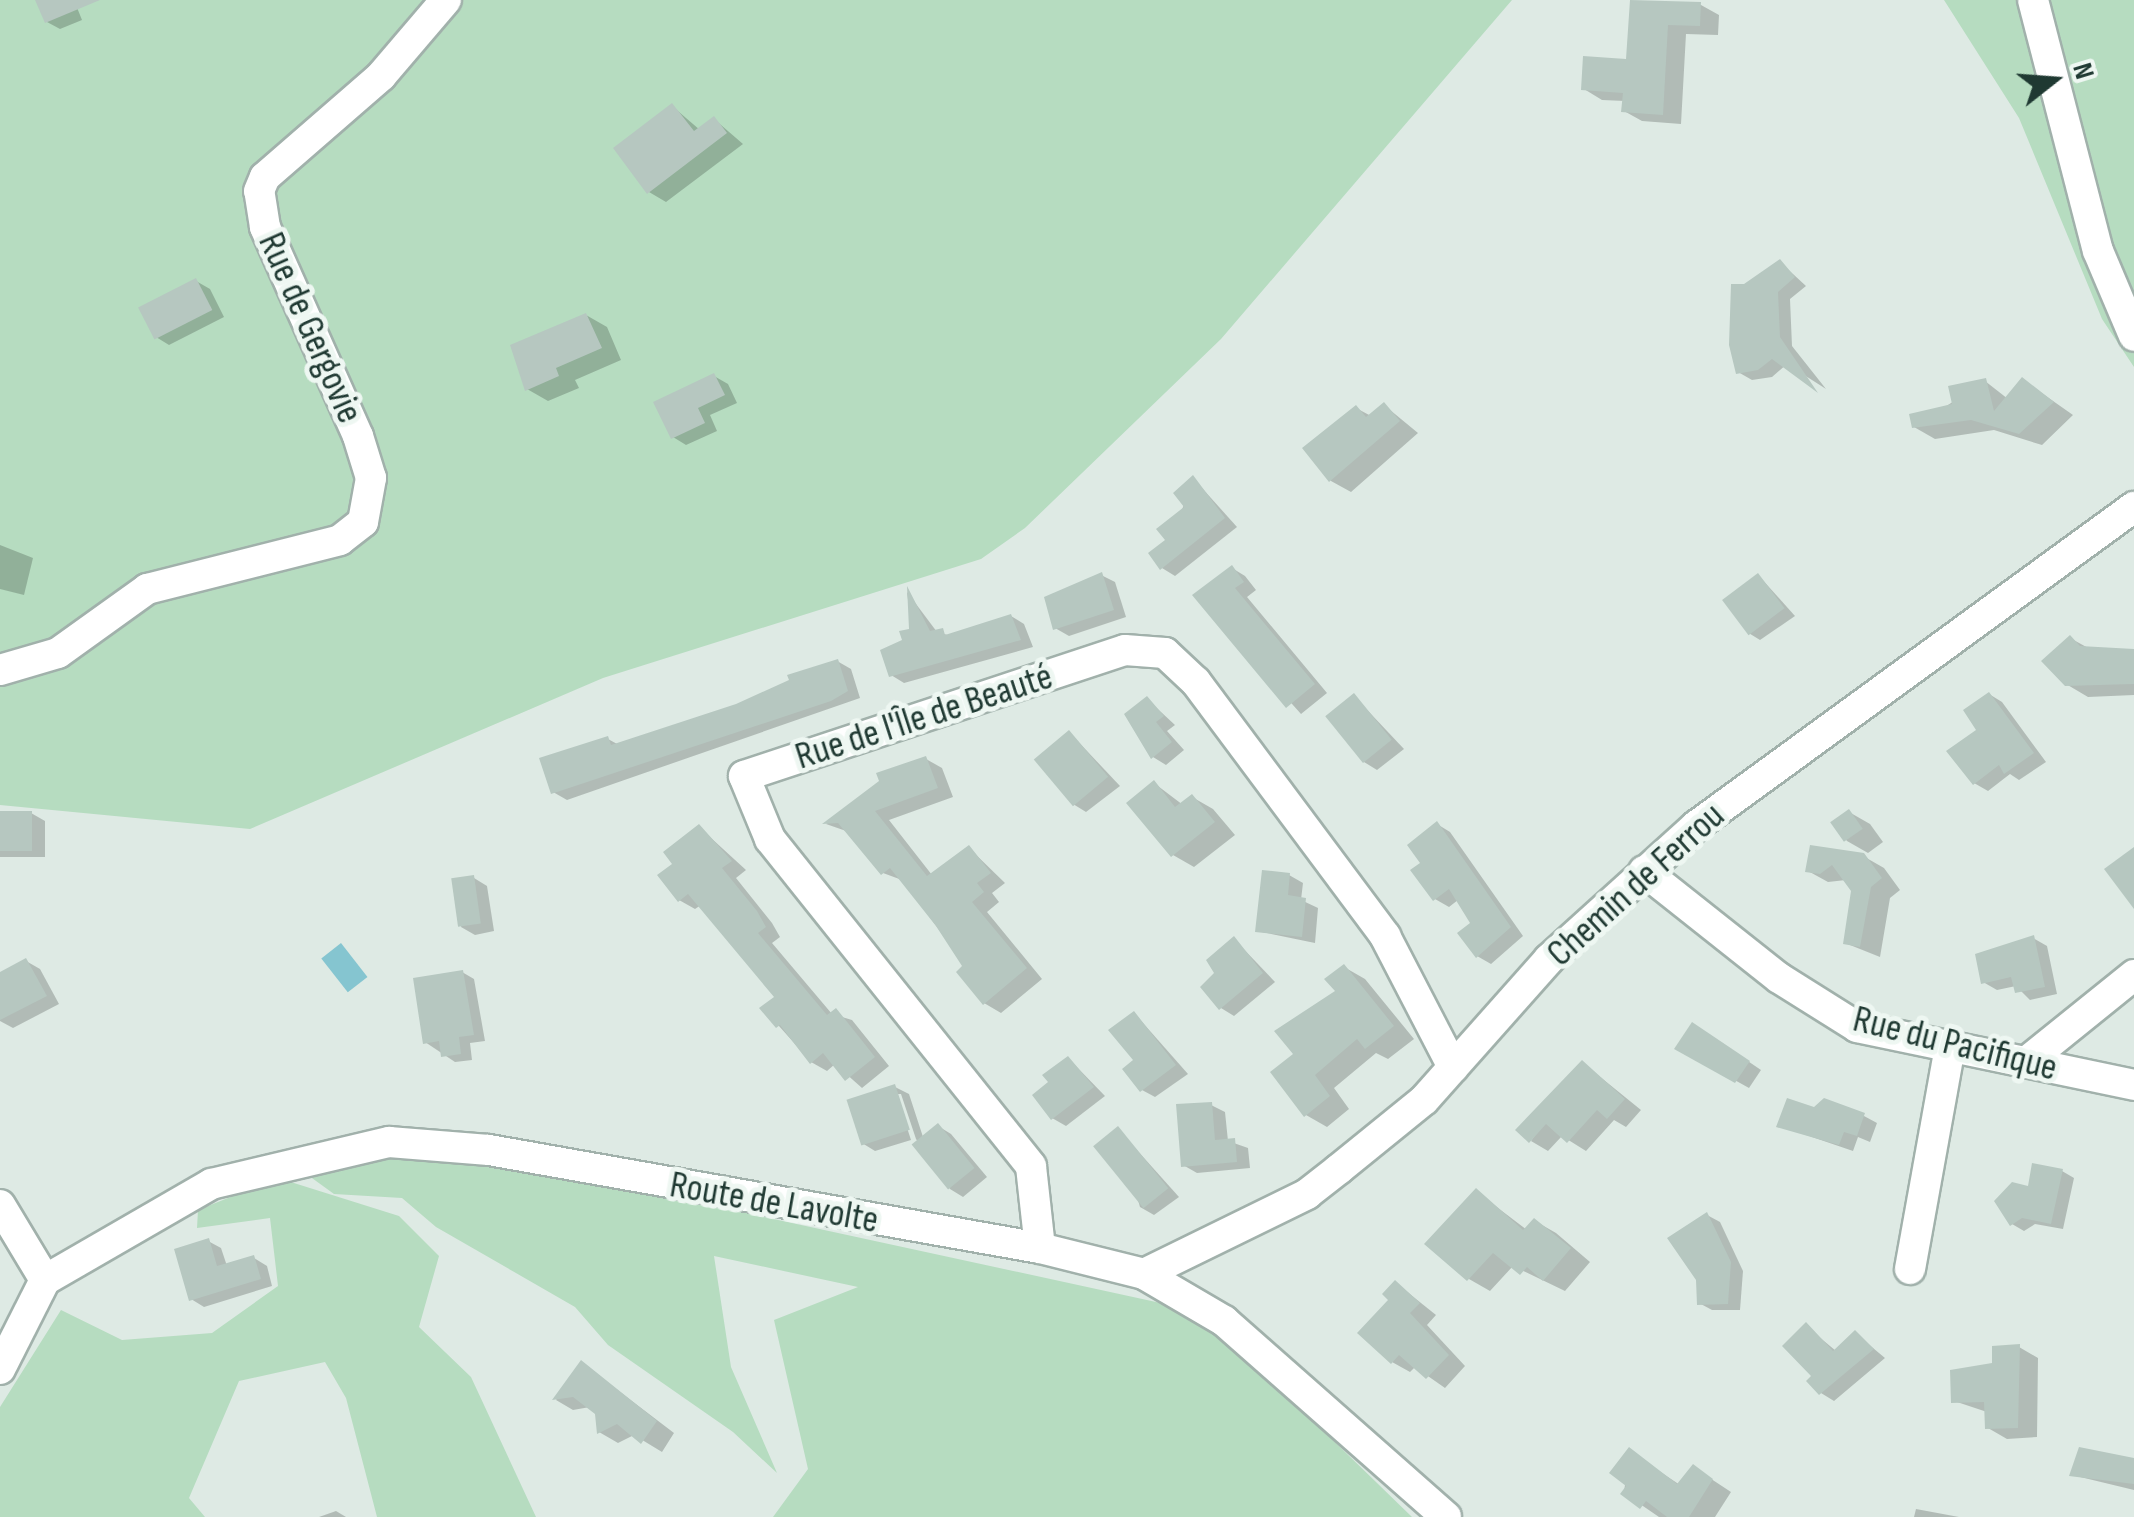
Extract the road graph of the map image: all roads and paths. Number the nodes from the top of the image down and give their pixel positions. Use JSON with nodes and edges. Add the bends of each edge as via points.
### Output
{"nodes":[{"id":1,"x":446,"y":0,"type":"edge"},
{"id":2,"x":2034,"y":0,"type":"edge"},
{"id":3,"x":2134,"y":336,"type":"edge"},
{"id":4,"x":2134,"y":506,"type":"edge"},
{"id":5,"x":0,"y":670,"type":"edge"},
{"id":6,"x":1644,"y":871,"type":"junction"},
{"id":7,"x":2134,"y":975,"type":"edge"},
{"id":8,"x":1950,"y":1047,"type":"junction"},
{"id":9,"x":2025,"y":1063,"type":"junction"},
{"id":10,"x":1452,"y":1066,"type":"junction"},
{"id":11,"x":2134,"y":1085,"type":"edge"},
{"id":12,"x":0,"y":1205,"type":"edge"},
{"id":13,"x":1212,"y":1238,"type":"junction"},
{"id":14,"x":1040,"y":1248,"type":"junction"},
{"id":15,"x":1910,"y":1269,"type":"dead end"},
{"id":16,"x":1144,"y":1274,"type":"junction"},
{"id":17,"x":45,"y":1280,"type":"junction"},
{"id":18,"x":1191,"y":1300,"type":"junction"},
{"id":19,"x":0,"y":1369,"type":"edge"},
{"id":20,"x":1446,"y":1517,"type":"edge"}],
"edges":[{"from":1,"to":5,"type":"street","name":"Rue de Gergovie","via":[[381,76],[265,177],[259,191],[265,228],[340,389],[371,478],[363,522],[340,540],[148,589],[58,653]]},
{"from":2,"to":3,"type":"street","via":[[2098,251]]},
{"from":4,"to":6,"type":"street","name":"Chemin de Ferrou","via":[[1755,781]]},
{"from":6,"to":8,"type":"street","name":"Rue du Pacifique","via":[[1778,978],[1857,1027]]},
{"from":6,"to":10,"type":"street","name":"Chemin de Ferrou","via":[[1549,959]]},
{"from":7,"to":9,"type":"street"},
{"from":8,"to":9,"type":"street","name":"Rue du Pacifique"},
{"from":8,"to":15,"type":"street"},
{"from":9,"to":11,"type":"street","name":"Rue du Pacifique"},
{"from":10,"to":13,"type":"street","name":"Chemin de Ferrou","via":[[1424,1100],[1307,1194]]},
{"from":10,"to":14,"type":"street","name":"Rue de l'Île de Beauté","via":[[1385,936],[1196,682],[1166,652],[1125,650],[744,776],[770,839],[1022,1152],[1038,1190]]},
{"from":12,"to":17,"type":"street"},
{"from":13,"to":16,"type":"street","name":"Chemin de Ferrou"},
{"from":13,"to":18,"type":"street","via":[[1189,1275]]},
{"from":14,"to":16,"type":"street","name":"Route de Lavolte"},
{"from":14,"to":17,"type":"street","name":"Route de Lavolte","via":[[489,1150],[388,1142],[211,1184]]},
{"from":16,"to":18,"type":"street","name":"Route de Lavolte"},
{"from":17,"to":19,"type":"street"},
{"from":18,"to":20,"type":"street","name":"Route de Lavolte"}]}
